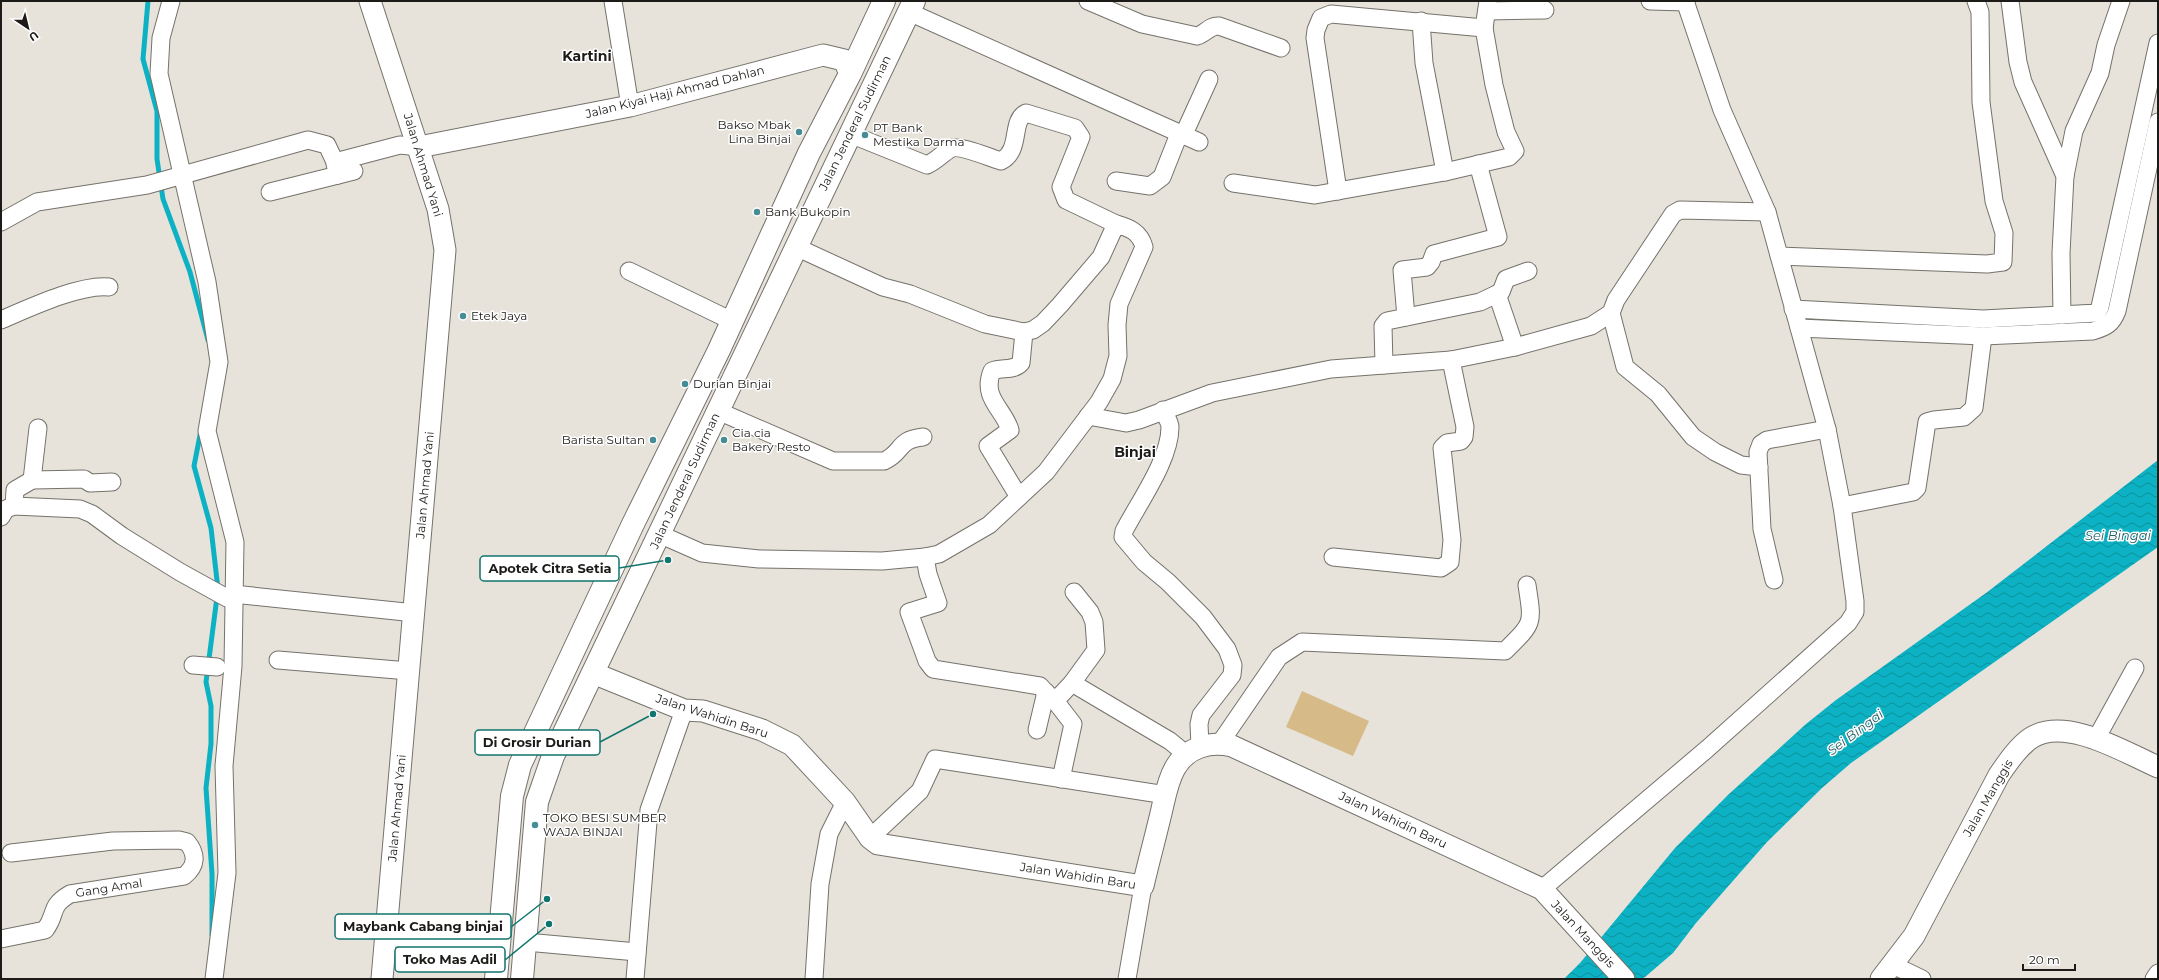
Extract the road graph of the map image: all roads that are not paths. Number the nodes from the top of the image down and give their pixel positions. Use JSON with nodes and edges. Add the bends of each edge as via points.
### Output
{"nodes":[{"id":1,"x":171,"y":1,"type":"edge"},
{"id":2,"x":370,"y":1,"type":"edge"},
{"id":3,"x":613,"y":1,"type":"edge"},
{"id":4,"x":884,"y":1,"type":"edge"},
{"id":5,"x":1088,"y":1,"type":"edge"},
{"id":6,"x":1650,"y":1,"type":"edge"},
{"id":7,"x":1685,"y":1,"type":"edge"},
{"id":8,"x":1976,"y":1,"type":"edge"},
{"id":9,"x":2010,"y":1,"type":"edge"},
{"id":10,"x":2121,"y":1,"type":"edge"},
{"id":11,"x":911,"y":6,"type":"edge"},
{"id":12,"x":1488,"y":6,"type":"edge"},
{"id":13,"x":1545,"y":10,"type":"dead end"},
{"id":14,"x":1421,"y":21,"type":"junction"},
{"id":15,"x":1484,"y":28,"type":"junction"},
{"id":16,"x":2158,"y":43,"type":"edge"},
{"id":17,"x":1281,"y":48,"type":"dead end"},
{"id":18,"x":850,"y":74,"type":"junction"},
{"id":19,"x":1209,"y":79,"type":"dead end"},
{"id":20,"x":630,"y":106,"type":"junction"},
{"id":21,"x":2158,"y":122,"type":"edge"},
{"id":22,"x":850,"y":134,"type":"junction"},
{"id":23,"x":1181,"y":135,"type":"junction"},
{"id":24,"x":1200,"y":142,"type":"dead end"},
{"id":25,"x":419,"y":147,"type":"junction"},
{"id":26,"x":809,"y":153,"type":"junction"},
{"id":27,"x":836,"y":164,"type":"junction"},
{"id":28,"x":1478,"y":164,"type":"junction"},
{"id":29,"x":342,"y":169,"type":"junction"},
{"id":30,"x":1445,"y":172,"type":"junction"},
{"id":31,"x":2065,"y":176,"type":"junction"},
{"id":32,"x":175,"y":178,"type":"junction"},
{"id":33,"x":1116,"y":181,"type":"dead end"},
{"id":34,"x":1233,"y":182,"type":"dead end"},
{"id":35,"x":1338,"y":191,"type":"junction"},
{"id":36,"x":270,"y":192,"type":"dead end"},
{"id":37,"x":1767,"y":212,"type":"junction"},
{"id":38,"x":1,"y":222,"type":"edge"},
{"id":39,"x":1116,"y":224,"type":"junction"},
{"id":40,"x":796,"y":247,"type":"junction"},
{"id":41,"x":1779,"y":256,"type":"junction"},
{"id":42,"x":629,"y":271,"type":"dead end"},
{"id":43,"x":1528,"y":271,"type":"dead end"},
{"id":44,"x":109,"y":287,"type":"dead end"},
{"id":45,"x":1497,"y":294,"type":"junction"},
{"id":46,"x":1793,"y":309,"type":"junction"},
{"id":47,"x":1611,"y":313,"type":"junction"},
{"id":48,"x":2062,"y":315,"type":"junction"},
{"id":49,"x":1406,"y":317,"type":"junction"},
{"id":50,"x":1,"y":320,"type":"edge"},
{"id":51,"x":2102,"y":320,"type":"junction"},
{"id":52,"x":732,"y":321,"type":"junction"},
{"id":53,"x":1799,"y":328,"type":"junction"},
{"id":54,"x":1024,"y":332,"type":"junction"},
{"id":55,"x":1983,"y":336,"type":"junction"},
{"id":56,"x":1515,"y":347,"type":"junction"},
{"id":57,"x":719,"y":350,"type":"junction"},
{"id":58,"x":1452,"y":360,"type":"junction"},
{"id":59,"x":742,"y":361,"type":"junction"},
{"id":60,"x":1384,"y":365,"type":"junction"},
{"id":61,"x":1163,"y":410,"type":"junction"},
{"id":62,"x":718,"y":411,"type":"junction"},
{"id":63,"x":1088,"y":416,"type":"junction"},
{"id":64,"x":38,"y":428,"type":"dead end"},
{"id":65,"x":1827,"y":429,"type":"junction"},
{"id":66,"x":923,"y":437,"type":"dead end"},
{"id":67,"x":1759,"y":467,"type":"junction"},
{"id":68,"x":32,"y":480,"type":"junction"},
{"id":69,"x":112,"y":482,"type":"dead end"},
{"id":70,"x":1019,"y":497,"type":"junction"},
{"id":71,"x":673,"y":505,"type":"junction"},
{"id":72,"x":14,"y":506,"type":"junction"},
{"id":73,"x":1842,"y":506,"type":"junction"},
{"id":74,"x":1,"y":518,"type":"edge"},
{"id":75,"x":633,"y":524,"type":"junction"},
{"id":76,"x":659,"y":534,"type":"junction"},
{"id":77,"x":925,"y":557,"type":"junction"},
{"id":78,"x":1333,"y":557,"type":"dead end"},
{"id":79,"x":1774,"y":580,"type":"dead end"},
{"id":80,"x":1527,"y":585,"type":"dead end"},
{"id":81,"x":1074,"y":592,"type":"dead end"},
{"id":82,"x":230,"y":596,"type":"junction"},
{"id":83,"x":415,"y":613,"type":"junction"},
{"id":84,"x":278,"y":660,"type":"dead end"},
{"id":85,"x":193,"y":665,"type":"dead end"},
{"id":86,"x":217,"y":667,"type":"dead end"},
{"id":87,"x":2135,"y":668,"type":"dead end"},
{"id":88,"x":409,"y":671,"type":"junction"},
{"id":89,"x":593,"y":673,"type":"junction"},
{"id":90,"x":1072,"y":683,"type":"junction"},
{"id":91,"x":1052,"y":695,"type":"junction"},
{"id":92,"x":684,"y":710,"type":"junction"},
{"id":93,"x":1037,"y":730,"type":"dead end"},
{"id":94,"x":2096,"y":739,"type":"junction"},
{"id":95,"x":1202,"y":748,"type":"junction"},
{"id":96,"x":2158,"y":767,"type":"edge"},
{"id":97,"x":1061,"y":779,"type":"junction"},
{"id":98,"x":1166,"y":795,"type":"junction"},
{"id":99,"x":845,"y":802,"type":"junction"},
{"id":100,"x":870,"y":838,"type":"junction"},
{"id":101,"x":11,"y":853,"type":"dead end"},
{"id":102,"x":1143,"y":886,"type":"junction"},
{"id":103,"x":1542,"y":889,"type":"junction"},
{"id":104,"x":386,"y":937,"type":"junction"},
{"id":105,"x":1,"y":939,"type":"edge"},
{"id":106,"x":526,"y":942,"type":"junction"},
{"id":107,"x":499,"y":948,"type":"junction"},
{"id":108,"x":637,"y":952,"type":"junction"},
{"id":109,"x":1887,"y":972,"type":"edge"},
{"id":110,"x":2158,"y":973,"type":"edge"},
{"id":111,"x":214,"y":979,"type":"edge"},
{"id":112,"x":382,"y":979,"type":"edge"},
{"id":113,"x":496,"y":979,"type":"edge"},
{"id":114,"x":522,"y":979,"type":"edge"},
{"id":115,"x":634,"y":979,"type":"edge"},
{"id":116,"x":814,"y":979,"type":"edge"},
{"id":117,"x":1127,"y":979,"type":"edge"},
{"id":118,"x":1624,"y":979,"type":"edge"},
{"id":119,"x":1922,"y":979,"type":"edge"},
{"id":120,"x":2154,"y":979,"type":"edge"}],
"edges":[{"from":1,"to":32,"type":"street","via":[[161,38],[159,74]]},
{"from":2,"to":25,"type":"street","name":"Jalan Ahmad Yani"},
{"from":3,"to":20,"type":"street"},
{"from":4,"to":18,"type":"main road"},
{"from":5,"to":17,"type":"street","via":[[1142,24],[1197,36],[1219,26]]},
{"from":6,"to":7,"type":"street"},
{"from":7,"to":37,"type":"street","via":[[1722,110]]},
{"from":8,"to":41,"type":"street","via":[[1980,12],[1981,102],[1994,201],[2004,233],[2003,262],[1987,264]]},
{"from":9,"to":31,"type":"street","via":[[2023,82]]},
{"from":10,"to":31,"type":"street","via":[[2106,45],[2100,73],[2074,131]]},
{"from":11,"to":22,"type":"main road","name":"Jalan Jenderal Sudirman"},
{"from":11,"to":23,"type":"street"},
{"from":12,"to":13,"type":"street"},
{"from":12,"to":15,"type":"street"},
{"from":14,"to":15,"type":"street"},
{"from":14,"to":30,"type":"street","via":[[1424,63]]},
{"from":14,"to":35,"type":"street","via":[[1331,14],[1321,18],[1318,23],[1315,38]]},
{"from":15,"to":28,"type":"street","via":[[1494,86],[1506,132],[1515,151],[1509,157]]},
{"from":16,"to":51,"type":"street","via":[[2100,307]]},
{"from":18,"to":20,"type":"street","name":"Jalan Kiyai Haji Ahmad Dahlan","via":[[844,60],[823,55]]},
{"from":18,"to":26,"type":"main road"},
{"from":19,"to":23,"type":"street"},
{"from":20,"to":25,"type":"street","name":"Jalan Kiyai Haji Ahmad Dahlan"},
{"from":21,"to":51,"type":"street","via":[[2117,311],[2114,320]]},
{"from":22,"to":27,"type":"main road","name":"Jalan Jenderal Sudirman"},
{"from":22,"to":39,"type":"street","via":[[928,165],[957,147],[1001,161],[1012,152],[1020,118],[1026,113],[1075,128],[1081,137],[1061,187],[1062,195],[1066,200]]},
{"from":23,"to":24,"type":"street"},
{"from":23,"to":33,"type":"street","via":[[1158,182],[1150,186]]},
{"from":25,"to":29,"type":"street","via":[[400,145]]},
{"from":25,"to":83,"type":"street","name":"Jalan Ahmad Yani","via":[[438,209],[445,250]]},
{"from":26,"to":27,"type":"main road"},
{"from":26,"to":52,"type":"main road"},
{"from":27,"to":40,"type":"main road","name":"Jalan Jenderal Sudirman"},
{"from":28,"to":30,"type":"street"},
{"from":28,"to":49,"type":"street","via":[[1498,237],[1434,254],[1427,267],[1402,270]]},
{"from":29,"to":32,"type":"street","via":[[327,145],[308,140]]},
{"from":29,"to":36,"type":"street"},
{"from":30,"to":35,"type":"street"},
{"from":31,"to":48,"type":"street","via":[[2061,253]]},
{"from":32,"to":38,"type":"street","via":[[147,185],[38,202]]},
{"from":32,"to":82,"type":"street","via":[[207,282],[219,362],[206,431],[235,542]]},
{"from":34,"to":35,"type":"street","via":[[1315,196]]},
{"from":37,"to":41,"type":"street"},
{"from":37,"to":47,"type":"street","via":[[1680,210],[1673,214],[1616,300]]},
{"from":39,"to":54,"type":"street","via":[[1101,257],[1044,323]]},
{"from":39,"to":63,"type":"street","via":[[1138,234],[1144,247],[1119,304],[1116,325],[1118,356],[1112,379]]},
{"from":40,"to":54,"type":"street","via":[[883,287],[910,294],[985,324]]},
{"from":40,"to":59,"type":"main road","name":"Jalan Jenderal Sudirman"},
{"from":41,"to":46,"type":"street"},
{"from":42,"to":52,"type":"street"},
{"from":43,"to":45,"type":"street","via":[[1506,279],[1501,292]]},
{"from":44,"to":50,"type":"street","via":[[96,286]]},
{"from":45,"to":49,"type":"street","via":[[1480,302]]},
{"from":45,"to":56,"type":"street"},
{"from":46,"to":48,"type":"street","via":[[1983,319]]},
{"from":46,"to":53,"type":"street"},
{"from":47,"to":56,"type":"street","via":[[1591,326]]},
{"from":47,"to":67,"type":"street","via":[[1625,366],[1658,394],[1693,437],[1741,465]]},
{"from":48,"to":51,"type":"street"},
{"from":49,"to":60,"type":"street","via":[[1386,322],[1383,326]]},
{"from":51,"to":55,"type":"street","via":[[2093,330]]},
{"from":52,"to":57,"type":"main road"},
{"from":53,"to":55,"type":"street"},
{"from":53,"to":65,"type":"street"},
{"from":54,"to":70,"type":"street","via":[[1021,363],[1014,368],[992,371],[990,377],[992,400],[1010,430],[988,446]]},
{"from":55,"to":73,"type":"street","via":[[1974,408],[1964,417],[1927,422],[1917,488],[1913,492]]},
{"from":56,"to":58,"type":"street"},
{"from":57,"to":59,"type":"main road"},
{"from":57,"to":75,"type":"main road"},
{"from":58,"to":60,"type":"street"},
{"from":58,"to":78,"type":"street","via":[[1465,427],[1461,441],[1447,443],[1442,448],[1452,540],[1450,562],[1442,568]]},
{"from":59,"to":62,"type":"main road","name":"Jalan Jenderal Sudirman"},
{"from":60,"to":61,"type":"street","via":[[1331,369],[1212,393]]},
{"from":61,"to":63,"type":"street","via":[[1126,423]]},
{"from":61,"to":95,"type":"street","via":[[1170,426],[1160,465],[1123,537],[1144,562],[1203,617],[1227,649],[1233,665],[1232,675],[1201,715],[1199,724]]},
{"from":62,"to":66,"type":"street","via":[[833,461],[884,461],[910,438]]},
{"from":62,"to":71,"type":"main road","name":"Jalan Jenderal Sudirman"},
{"from":63,"to":70,"type":"street","via":[[1046,472]]},
{"from":64,"to":68,"type":"street"},
{"from":65,"to":67,"type":"street","via":[[1767,440],[1760,444]]},
{"from":65,"to":73,"type":"street"},
{"from":67,"to":79,"type":"street","via":[[1762,529]]},
{"from":68,"to":69,"type":"street"},
{"from":68,"to":72,"type":"street","via":[[15,490]]},
{"from":70,"to":77,"type":"street","via":[[989,525],[938,554]]},
{"from":71,"to":75,"type":"main road"},
{"from":71,"to":76,"type":"main road","name":"Jalan Jenderal Sudirman"},
{"from":72,"to":74,"type":"street","via":[[6,509]]},
{"from":72,"to":82,"type":"street","via":[[80,509],[92,514],[122,536],[211,590]]},
{"from":73,"to":103,"type":"street","via":[[1856,606],[1848,623],[1707,749]]},
{"from":75,"to":107,"type":"main road","via":[[520,765],[512,796]]},
{"from":76,"to":77,"type":"street","via":[[702,553],[759,558],[882,561]]},
{"from":76,"to":89,"type":"main road","name":"Jalan Jenderal Sudirman"},
{"from":77,"to":91,"type":"street","via":[[938,603],[909,612],[927,661],[933,669],[1040,686]]},
{"from":80,"to":95,"type":"street","via":[[1532,618],[1526,631],[1505,651],[1302,642],[1279,657]]},
{"from":81,"to":90,"type":"street","via":[[1090,612],[1094,622],[1096,650]]},
{"from":82,"to":83,"type":"street"},
{"from":82,"to":111,"type":"street","via":[[232,666],[224,766],[227,873]]},
{"from":83,"to":88,"type":"street","name":"Jalan Ahmad Yani"},
{"from":84,"to":88,"type":"street"},
{"from":85,"to":86,"type":"street"},
{"from":87,"to":94,"type":"street"},
{"from":88,"to":104,"type":"street","name":"Jalan Ahmad Yani"},
{"from":89,"to":92,"type":"street","name":"Jalan Wahidin Baru"},
{"from":89,"to":106,"type":"main road","name":"Jalan Jenderal Sudirman","via":[[553,756],[537,802]]},
{"from":90,"to":91,"type":"street"},
{"from":90,"to":95,"type":"street","via":[[1170,741]]},
{"from":91,"to":93,"type":"street"},
{"from":91,"to":97,"type":"street","via":[[1073,724]]},
{"from":92,"to":99,"type":"street","name":"Jalan Wahidin Baru","via":[[703,711],[762,730],[792,746]]},
{"from":92,"to":108,"type":"street","via":[[649,810]]},
{"from":94,"to":96,"type":"street","name":"Jalan Manggis"},
{"from":94,"to":109,"type":"street","name":"Jalan Manggis","via":[[2065,730],[2047,730],[2031,738],[2014,754],[1984,801],[1914,936]]},
{"from":95,"to":98,"type":"street","name":"Jalan Wahidin Baru","via":[[1175,768]]},
{"from":95,"to":103,"type":"street","name":"Jalan Wahidin Baru","via":[[1232,746]]},
{"from":97,"to":98,"type":"street"},
{"from":97,"to":100,"type":"street","via":[[934,759],[920,791]]},
{"from":98,"to":102,"type":"street","name":"Jalan Wahidin Baru"},
{"from":99,"to":100,"type":"street","name":"Jalan Wahidin Baru"},
{"from":99,"to":116,"type":"street","via":[[829,834],[822,877]]},
{"from":100,"to":102,"type":"street","name":"Jalan Wahidin Baru","via":[[891,848]]},
{"from":101,"to":105,"type":"street","name":"Gang Amal","via":[[113,841],[179,840],[188,842],[194,850],[195,862],[184,876],[70,894],[54,907],[51,923],[45,930]]},
{"from":102,"to":117,"type":"street"},
{"from":103,"to":118,"type":"street","name":"Jalan Manggis"},
{"from":104,"to":107,"type":"street"},
{"from":104,"to":112,"type":"street","name":"Jalan Ahmad Yani"},
{"from":106,"to":108,"type":"street"},
{"from":106,"to":114,"type":"main road","name":"Jalan Jenderal Sudirman"},
{"from":107,"to":113,"type":"main road"},
{"from":108,"to":115,"type":"street"},
{"from":109,"to":119,"type":"street"},
{"from":110,"to":120,"type":"street"}]}
